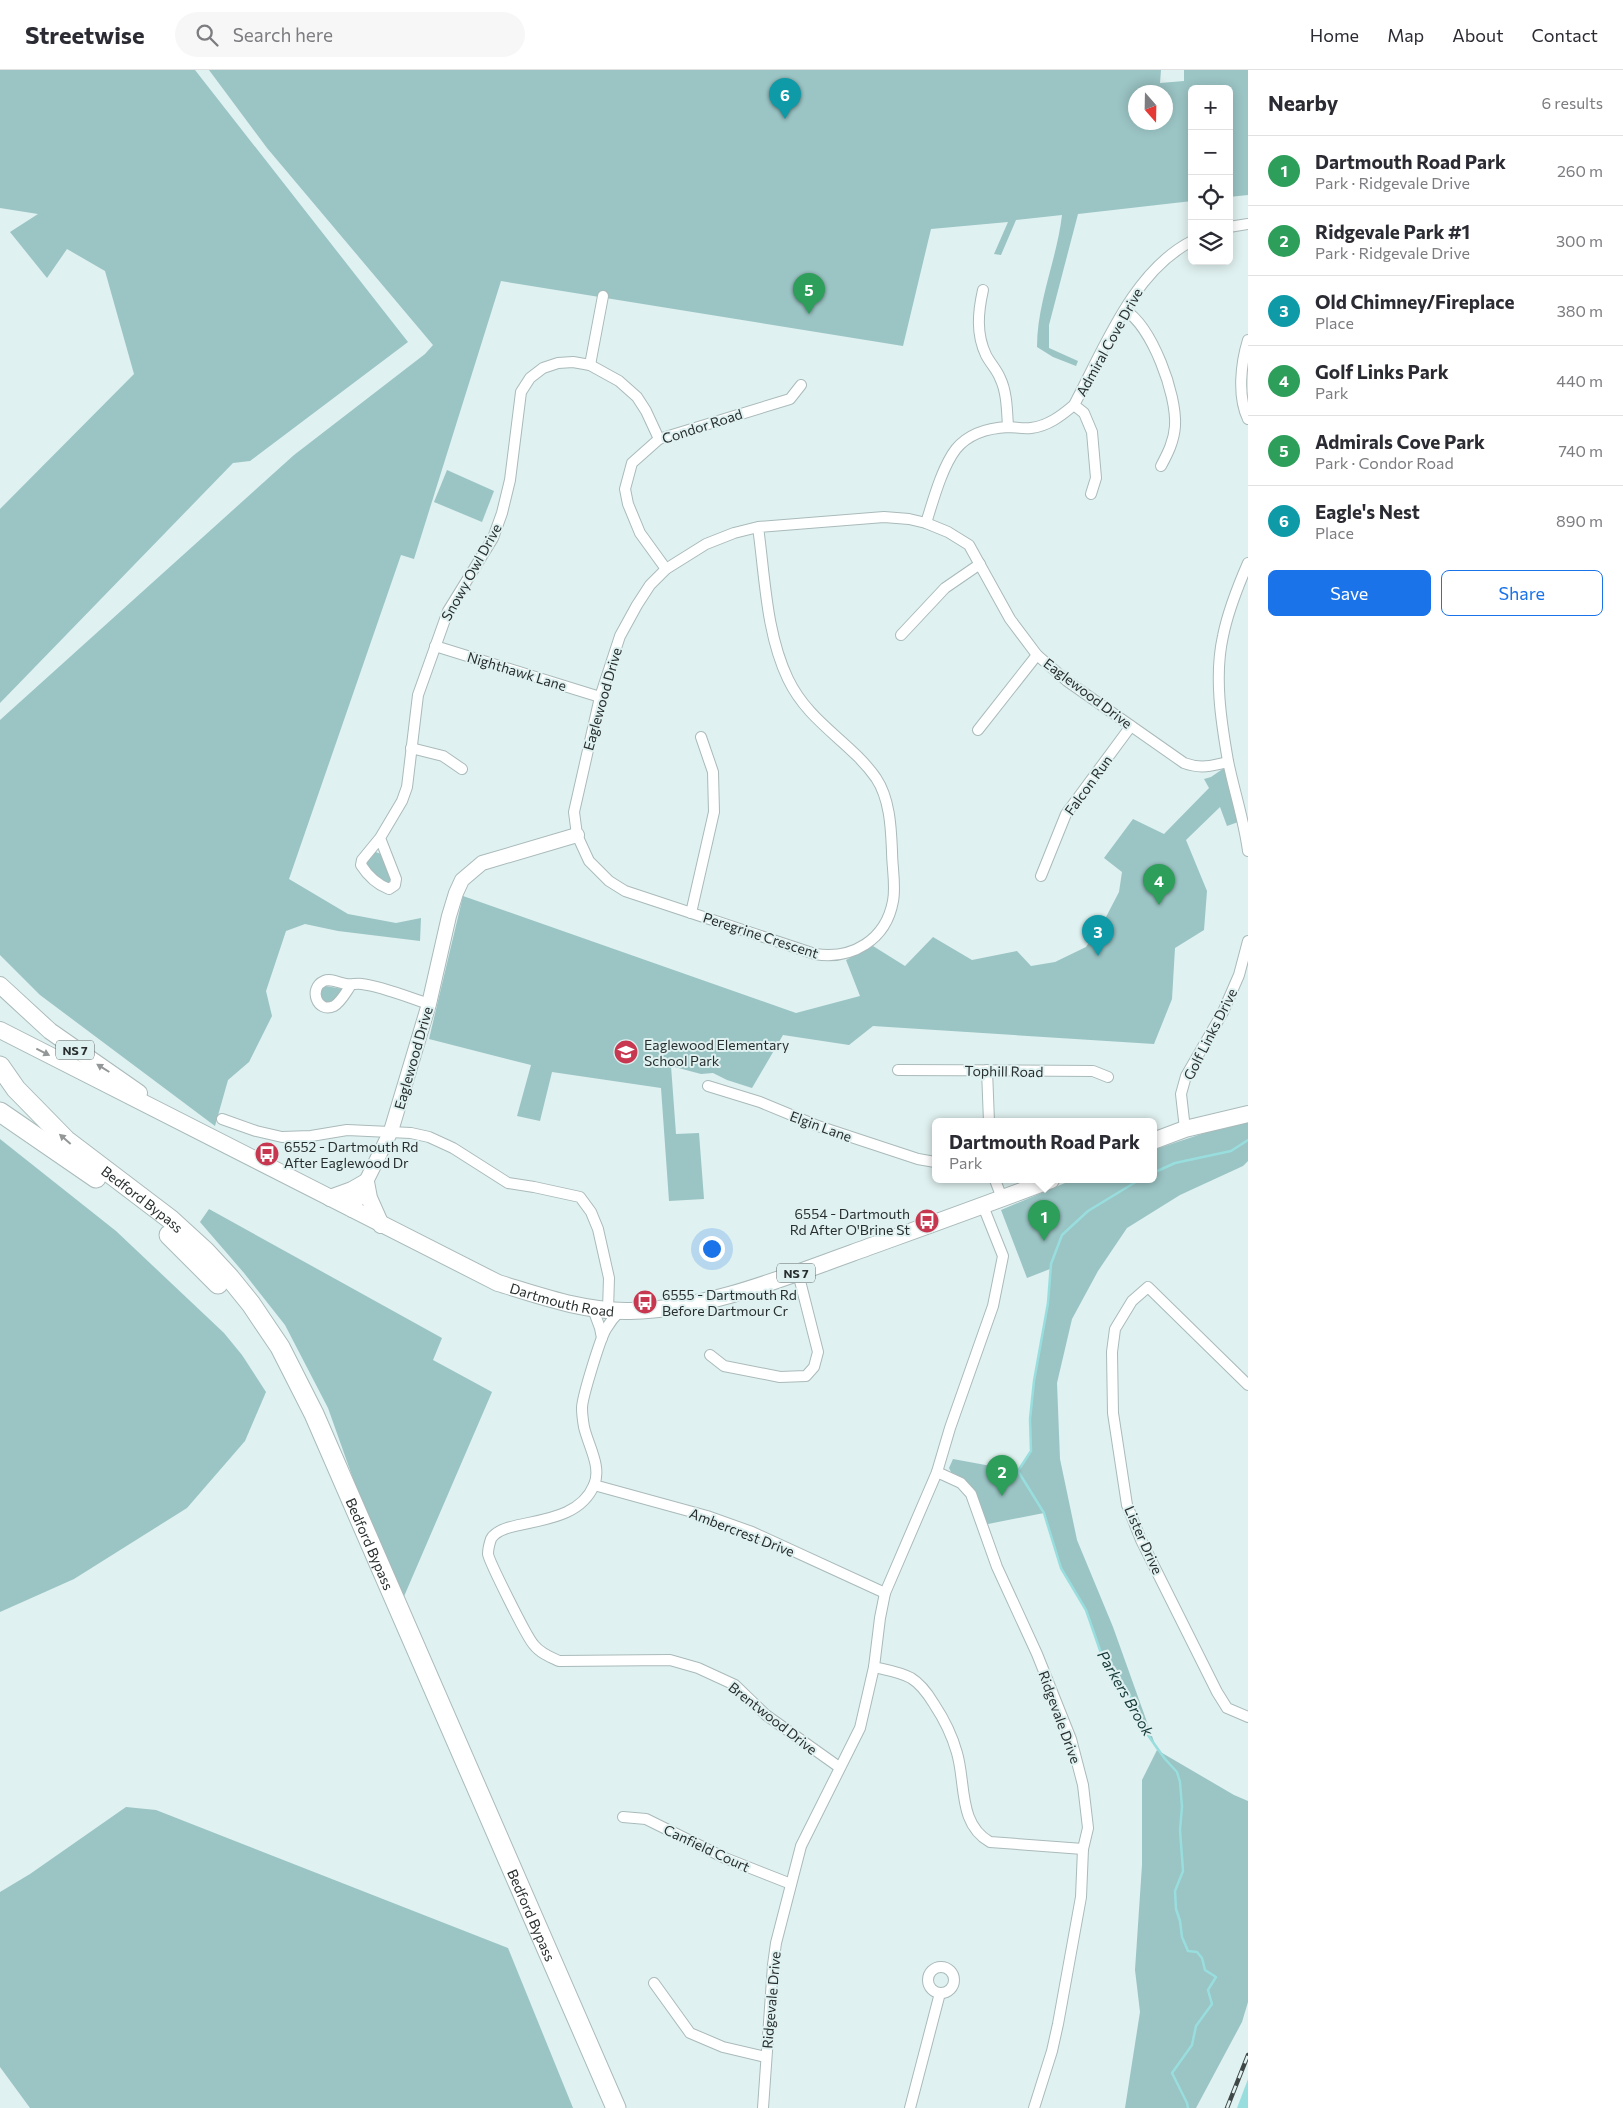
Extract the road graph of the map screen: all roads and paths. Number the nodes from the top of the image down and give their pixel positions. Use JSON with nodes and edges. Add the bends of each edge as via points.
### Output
{"nodes":[{"id":1,"x":1248,"y":224,"type":"edge"},
{"id":2,"x":1233,"y":226,"type":"edge"},
{"id":3,"x":1188,"y":243,"type":"edge"},
{"id":4,"x":983,"y":290,"type":"dead end"},
{"id":5,"x":603,"y":296,"type":"dead end"},
{"id":6,"x":1125,"y":310,"type":"junction"},
{"id":7,"x":1248,"y":340,"type":"edge"},
{"id":8,"x":590,"y":365,"type":"junction"},
{"id":9,"x":801,"y":386,"type":"dead end"},
{"id":10,"x":1074,"y":405,"type":"junction"},
{"id":11,"x":1248,"y":419,"type":"edge"},
{"id":12,"x":1008,"y":427,"type":"junction"},
{"id":13,"x":659,"y":438,"type":"junction"},
{"id":14,"x":1162,"y":466,"type":"dead end"},
{"id":15,"x":1091,"y":494,"type":"dead end"},
{"id":16,"x":926,"y":523,"type":"junction"},
{"id":17,"x":758,"y":527,"type":"junction"},
{"id":18,"x":1248,"y":563,"type":"edge"},
{"id":19,"x":980,"y":564,"type":"junction"},
{"id":20,"x":666,"y":569,"type":"junction"},
{"id":21,"x":901,"y":635,"type":"dead end"},
{"id":22,"x":435,"y":646,"type":"junction"},
{"id":23,"x":1037,"y":655,"type":"junction"},
{"id":24,"x":600,"y":697,"type":"junction"},
{"id":25,"x":1131,"y":726,"type":"junction"},
{"id":26,"x":978,"y":730,"type":"dead end"},
{"id":27,"x":701,"y":737,"type":"dead end"},
{"id":28,"x":410,"y":748,"type":"junction"},
{"id":29,"x":1228,"y":762,"type":"junction"},
{"id":30,"x":462,"y":769,"type":"dead end"},
{"id":31,"x":577,"y":835,"type":"junction"},
{"id":32,"x":380,"y":838,"type":"junction"},
{"id":33,"x":1248,"y":851,"type":"edge"},
{"id":34,"x":1041,"y":876,"type":"dead end"},
{"id":35,"x":691,"y":913,"type":"junction"},
{"id":36,"x":1248,"y":941,"type":"edge"},
{"id":37,"x":0,"y":985,"type":"edge"},
{"id":38,"x":351,"y":985,"type":"dead end"},
{"id":39,"x":429,"y":1004,"type":"junction"},
{"id":40,"x":0,"y":1030,"type":"edge"},
{"id":41,"x":0,"y":1066,"type":"edge"},
{"id":42,"x":898,"y":1070,"type":"dead end"},
{"id":43,"x":987,"y":1070,"type":"junction"},
{"id":44,"x":1108,"y":1076,"type":"dead end"},
{"id":45,"x":708,"y":1086,"type":"dead end"},
{"id":46,"x":156,"y":1108,"type":"junction"},
{"id":47,"x":0,"y":1112,"type":"edge"},
{"id":48,"x":1248,"y":1114,"type":"edge"},
{"id":49,"x":990,"y":1118,"type":"edge"},
{"id":50,"x":222,"y":1119,"type":"dead end"},
{"id":51,"x":1185,"y":1129,"type":"junction"},
{"id":52,"x":391,"y":1131,"type":"junction"},
{"id":53,"x":1157,"y":1140,"type":"edge"},
{"id":54,"x":932,"y":1161,"type":"edge"},
{"id":55,"x":366,"y":1182,"type":"junction"},
{"id":56,"x":996,"y":1183,"type":"edge"},
{"id":57,"x":1043,"y":1183,"type":"edge"},
{"id":58,"x":330,"y":1198,"type":"junction"},
{"id":59,"x":1002,"y":1198,"type":"junction"},
{"id":60,"x":983,"y":1206,"type":"junction"},
{"id":61,"x":352,"y":1210,"type":"junction"},
{"id":62,"x":381,"y":1225,"type":"junction"},
{"id":63,"x":798,"y":1273,"type":"junction"},
{"id":64,"x":607,"y":1310,"type":"junction"},
{"id":65,"x":602,"y":1338,"type":"junction"},
{"id":66,"x":710,"y":1355,"type":"dead end"},
{"id":67,"x":1248,"y":1385,"type":"edge"},
{"id":68,"x":937,"y":1472,"type":"junction"},
{"id":69,"x":594,"y":1485,"type":"junction"},
{"id":70,"x":885,"y":1593,"type":"junction"},
{"id":71,"x":874,"y":1667,"type":"junction"},
{"id":72,"x":1248,"y":1717,"type":"edge"},
{"id":73,"x":839,"y":1767,"type":"junction"},
{"id":74,"x":623,"y":1817,"type":"dead end"},
{"id":75,"x":1083,"y":1849,"type":"junction"},
{"id":76,"x":791,"y":1884,"type":"junction"},
{"id":77,"x":654,"y":1983,"type":"dead end"},
{"id":78,"x":940,"y":1993,"type":"dead end"},
{"id":79,"x":765,"y":2057,"type":"junction"},
{"id":80,"x":602,"y":2108,"type":"edge"},
{"id":81,"x":616,"y":2108,"type":"edge"},
{"id":82,"x":763,"y":2108,"type":"edge"},
{"id":83,"x":910,"y":2108,"type":"edge"},
{"id":84,"x":1034,"y":2108,"type":"edge"}],
"edges":[{"from":1,"to":2,"type":"street"},
{"from":3,"to":6,"type":"street","name":"Admiral Cove Drive","via":[[1145,278]]},
{"from":4,"to":12,"type":"street","via":[[979,310],[981,341],[986,356],[1001,378]]},
{"from":5,"to":8,"type":"street"},
{"from":6,"to":10,"type":"street","name":"Admiral Cove Drive"},
{"from":6,"to":14,"type":"street","via":[[1133,315],[1153,347],[1173,403],[1175,426],[1172,446]]},
{"from":7,"to":11,"type":"street","via":[[1242,390]]},
{"from":8,"to":13,"type":"street","name":"Snowy Owl Drive","via":[[619,381],[637,397]]},
{"from":8,"to":22,"type":"street","name":"Snowy Owl Drive","via":[[573,362],[542,368],[521,392],[510,480],[502,513],[493,538],[448,611]]},
{"from":9,"to":13,"type":"street","name":"Condor Road","via":[[790,399]]},
{"from":10,"to":12,"type":"street","name":"Admiral Cove Drive","via":[[1047,424],[1030,428]]},
{"from":10,"to":15,"type":"street","via":[[1084,413],[1092,432],[1096,478]]},
{"from":12,"to":16,"type":"street","name":"Admiral Cove Drive","via":[[975,433],[956,449],[940,481]]},
{"from":13,"to":20,"type":"street","name":"Condor Road","via":[[632,463],[625,489],[640,533]]},
{"from":16,"to":17,"type":"street","name":"Eaglewood Drive","via":[[884,517]]},
{"from":16,"to":19,"type":"street","name":"Eaglewood Drive","via":[[968,545]]},
{"from":17,"to":20,"type":"street","name":"Eaglewood Drive","via":[[706,544]]},
{"from":17,"to":35,"type":"street","name":"Peregrine Crescent","via":[[771,620],[789,680],[806,708],[876,779],[884,798],[891,824],[893,900],[886,922],[876,937],[866,945],[831,957]]},
{"from":18,"to":29,"type":"street","via":[[1223,635],[1219,664],[1222,726]]},
{"from":19,"to":21,"type":"street","via":[[945,588]]},
{"from":19,"to":23,"type":"street","name":"Eaglewood Drive","via":[[1010,619]]},
{"from":20,"to":24,"type":"street","name":"Eaglewood Drive","via":[[650,586],[620,636]]},
{"from":22,"to":24,"type":"street","name":"Nighthawk Lane"},
{"from":22,"to":28,"type":"street","name":"Snowy Owl Drive","via":[[418,695]]},
{"from":23,"to":25,"type":"street","name":"Eaglewood Drive"},
{"from":23,"to":26,"type":"street"},
{"from":24,"to":31,"type":"street","name":"Eaglewood Drive","via":[[576,805]]},
{"from":25,"to":29,"type":"street","name":"Eaglewood Drive","via":[[1184,763],[1209,767]]},
{"from":25,"to":34,"type":"street","name":"Falcon Run","via":[[1066,814]]},
{"from":27,"to":35,"type":"street","via":[[713,772],[714,812]]},
{"from":28,"to":30,"type":"street","via":[[443,756]]},
{"from":28,"to":32,"type":"street","name":"Snowy Owl Drive","via":[[407,787]]},
{"from":29,"to":33,"type":"street"},
{"from":31,"to":35,"type":"street","name":"Peregrine Crescent","via":[[589,861],[609,881],[625,891]]},
{"from":31,"to":39,"type":"street","name":"Eaglewood Drive","via":[[482,863],[462,880],[449,916]]},
{"from":32,"to":32,"type":"street","name":"Snowy Owl Drive","via":[[360,865],[380,885],[389,889],[395,885],[396,879]]},
{"from":36,"to":51,"type":"street","name":"Golf Links Drive","via":[[1223,1012],[1186,1076],[1182,1094]]},
{"from":46,"to":37,"type":"main road","name":"Dartmouth Road","number":"NS 7","one_way":true,"via":[[130,1085],[50,1031]]},
{"from":38,"to":39,"type":"street","via":[[359,983]]},
{"from":39,"to":52,"type":"street","name":"Eaglewood Drive"},
{"from":40,"to":46,"type":"main road","name":"Dartmouth Road","number":"NS 7","one_way":true},
{"from":81,"to":41,"type":"highway","name":"Bedford Bypass","one_way":true,"via":[[314,1414],[280,1347],[251,1304],[205,1251],[170,1219],[66,1140],[16,1089]]},
{"from":42,"to":43,"type":"street","name":"Tophill Road"},
{"from":43,"to":44,"type":"street","name":"Tophill Road","via":[[1093,1070]]},
{"from":43,"to":49,"type":"street"},
{"from":45,"to":54,"type":"street","name":"Elgin Lane","via":[[760,1102],[818,1126]]},
{"from":46,"to":58,"type":"main road","name":"Dartmouth Road","number":"NS 7"},
{"from":47,"to":80,"type":"highway","name":"Bedford Bypass","via":[[164,1230],[242,1312],[276,1366]]},
{"from":48,"to":51,"type":"main road"},
{"from":50,"to":52,"type":"street","via":[[282,1137],[347,1130]]},
{"from":51,"to":53,"type":"main road"},
{"from":52,"to":55,"type":"street","name":"Eaglewood Drive"},
{"from":52,"to":64,"type":"street","via":[[429,1137],[453,1148],[508,1183],[580,1198],[592,1212],[598,1230],[608,1278]]},
{"from":55,"to":58,"type":"main road"},
{"from":55,"to":61,"type":"street","name":"Eaglewood Drive"},
{"from":55,"to":62,"type":"main road"},
{"from":56,"to":59,"type":"street"},
{"from":57,"to":59,"type":"main road","name":"Dartmouth Road","number":"NS 7"},
{"from":58,"to":61,"type":"main road","name":"Dartmouth Road","number":"NS 7"},
{"from":59,"to":60,"type":"main road","name":"Dartmouth Road","number":"NS 7"},
{"from":60,"to":63,"type":"main road","name":"Dartmouth Road","number":"NS 7"},
{"from":60,"to":68,"type":"street","name":"Ridgevale Drive","via":[[1003,1256],[1000,1274],[993,1306]]},
{"from":61,"to":62,"type":"main road","name":"Dartmouth Road","number":"NS 7"},
{"from":62,"to":64,"type":"main road","name":"Dartmouth Road","number":"NS 7","via":[[498,1283],[549,1299]]},
{"from":63,"to":64,"type":"main road","name":"Dartmouth Road","number":"NS 7","via":[[731,1296],[680,1308]]},
{"from":63,"to":66,"type":"street","via":[[818,1352],[814,1367],[806,1376],[780,1377],[724,1366]]},
{"from":64,"to":65,"type":"street","via":[[600,1328]]},
{"from":64,"to":65,"type":"street","via":[[611,1320]]},
{"from":65,"to":69,"type":"street","via":[[582,1407],[594,1460]]},
{"from":67,"to":72,"type":"street","name":"Lister Drive","via":[[1148,1286],[1132,1301],[1115,1328],[1113,1413],[1128,1511],[1217,1692],[1227,1708]]},
{"from":68,"to":70,"type":"street","name":"Ridgevale Drive"},
{"from":68,"to":75,"type":"street","name":"Ridgevale Drive","via":[[961,1483],[972,1494],[998,1567],[1071,1739],[1083,1785],[1088,1828]]},
{"from":69,"to":70,"type":"street","name":"Ambercrest Drive","via":[[676,1506],[752,1532]]},
{"from":69,"to":73,"type":"street","name":"Brentwood Drive","via":[[587,1498],[573,1510],[500,1531],[491,1538],[488,1555],[534,1646],[559,1661],[670,1660],[698,1668],[734,1685],[766,1715]]},
{"from":70,"to":71,"type":"street","name":"Ridgevale Drive"},
{"from":71,"to":73,"type":"street","name":"Ridgevale Drive","via":[[860,1728]]},
{"from":71,"to":75,"type":"street","via":[[913,1679],[926,1691],[938,1710],[957,1753],[966,1811],[978,1836],[990,1842]]},
{"from":73,"to":76,"type":"street","name":"Ridgevale Drive","via":[[801,1846]]},
{"from":74,"to":76,"type":"street","name":"Canfield Court","via":[[646,1819],[725,1858]]},
{"from":75,"to":84,"type":"street","name":"Ridgevale Drive","via":[[1081,1897],[1063,2000],[1052,2051]]},
{"from":76,"to":79,"type":"street","name":"Ridgevale Drive","via":[[773,1965]]},
{"from":77,"to":79,"type":"street","via":[[690,2033],[723,2047]]},
{"from":78,"to":83,"type":"street"},
{"from":79,"to":82,"type":"street","name":"Ridgevale Drive"}]}
